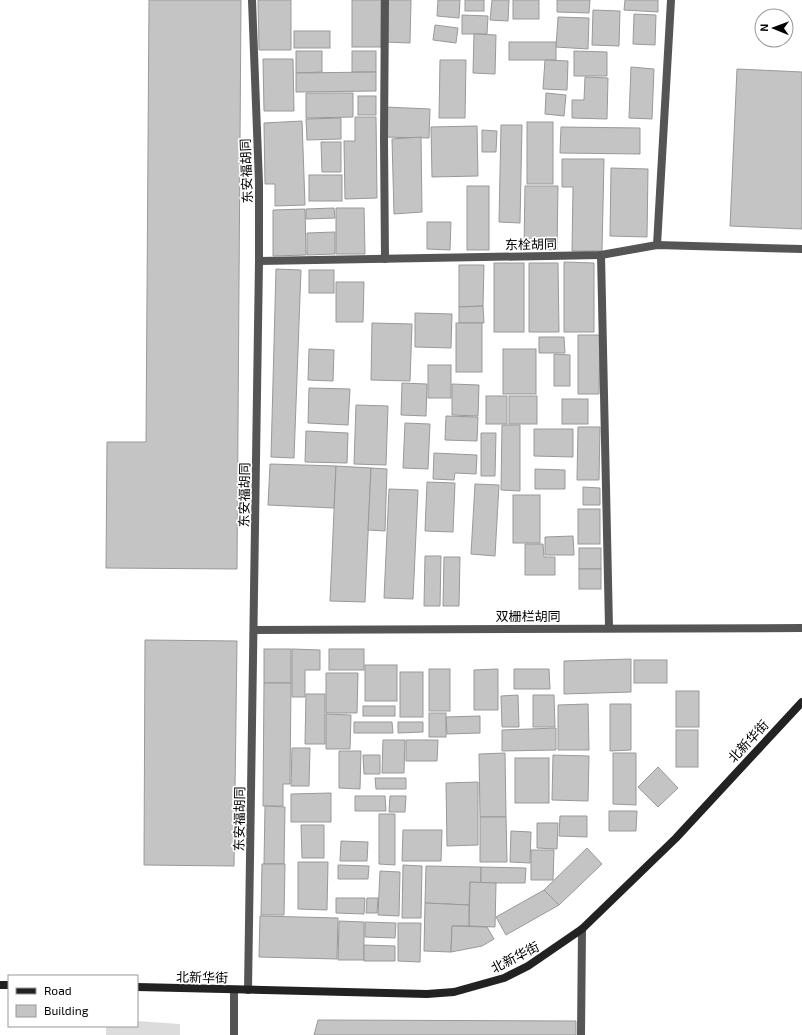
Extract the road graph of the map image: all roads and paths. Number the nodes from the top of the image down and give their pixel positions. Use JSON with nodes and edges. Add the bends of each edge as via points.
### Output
{"nodes":[{"id":1,"x":252,"y":0,"type":"edge"},
{"id":2,"x":385,"y":0,"type":"edge"},
{"id":3,"x":671,"y":0,"type":"edge"},
{"id":4,"x":657,"y":245,"type":"junction"},
{"id":5,"x":802,"y":249,"type":"edge"},
{"id":6,"x":601,"y":255,"type":"junction"},
{"id":7,"x":385,"y":259,"type":"junction"},
{"id":8,"x":259,"y":261,"type":"junction"},
{"id":9,"x":609,"y":627,"type":"junction"},
{"id":10,"x":802,"y":628,"type":"edge"},
{"id":11,"x":254,"y":630,"type":"junction"},
{"id":12,"x":802,"y":702,"type":"edge"},
{"id":13,"x":582,"y":929,"type":"junction"},
{"id":14,"x":138,"y":987,"type":"edge"},
{"id":15,"x":234,"y":990,"type":"junction"},
{"id":16,"x":248,"y":990,"type":"junction"},
{"id":17,"x":234,"y":1035,"type":"edge"},
{"id":18,"x":581,"y":1035,"type":"edge"}],
"edges":[{"from":1,"to":8,"type":"lane","name":"东安福胡同","via":[[259,183]]},
{"from":2,"to":7,"type":"lane"},
{"from":3,"to":4,"type":"lane"},
{"from":4,"to":5,"type":"lane","name":"东栓胡同"},
{"from":4,"to":6,"type":"lane","name":"东栓胡同"},
{"from":6,"to":7,"type":"lane","name":"东栓胡同"},
{"from":6,"to":9,"type":"lane"},
{"from":7,"to":8,"type":"lane","name":"东栓胡同"},
{"from":8,"to":11,"type":"lane","name":"东安福胡同"},
{"from":9,"to":10,"type":"lane","name":"双栅栏胡同"},
{"from":9,"to":11,"type":"lane","name":"双栅栏胡同"},
{"from":11,"to":16,"type":"lane","name":"东安福胡同"},
{"from":12,"to":13,"type":"street","name":"北新华街","via":[[676,838]]},
{"from":13,"to":16,"type":"street","name":"北新华街","via":[[528,966],[487,984],[454,992],[427,994]]},
{"from":13,"to":18,"type":"lane"},
{"from":14,"to":15,"type":"street","name":"北新华街"},
{"from":15,"to":16,"type":"street","name":"北新华街"},
{"from":15,"to":17,"type":"lane"}]}
